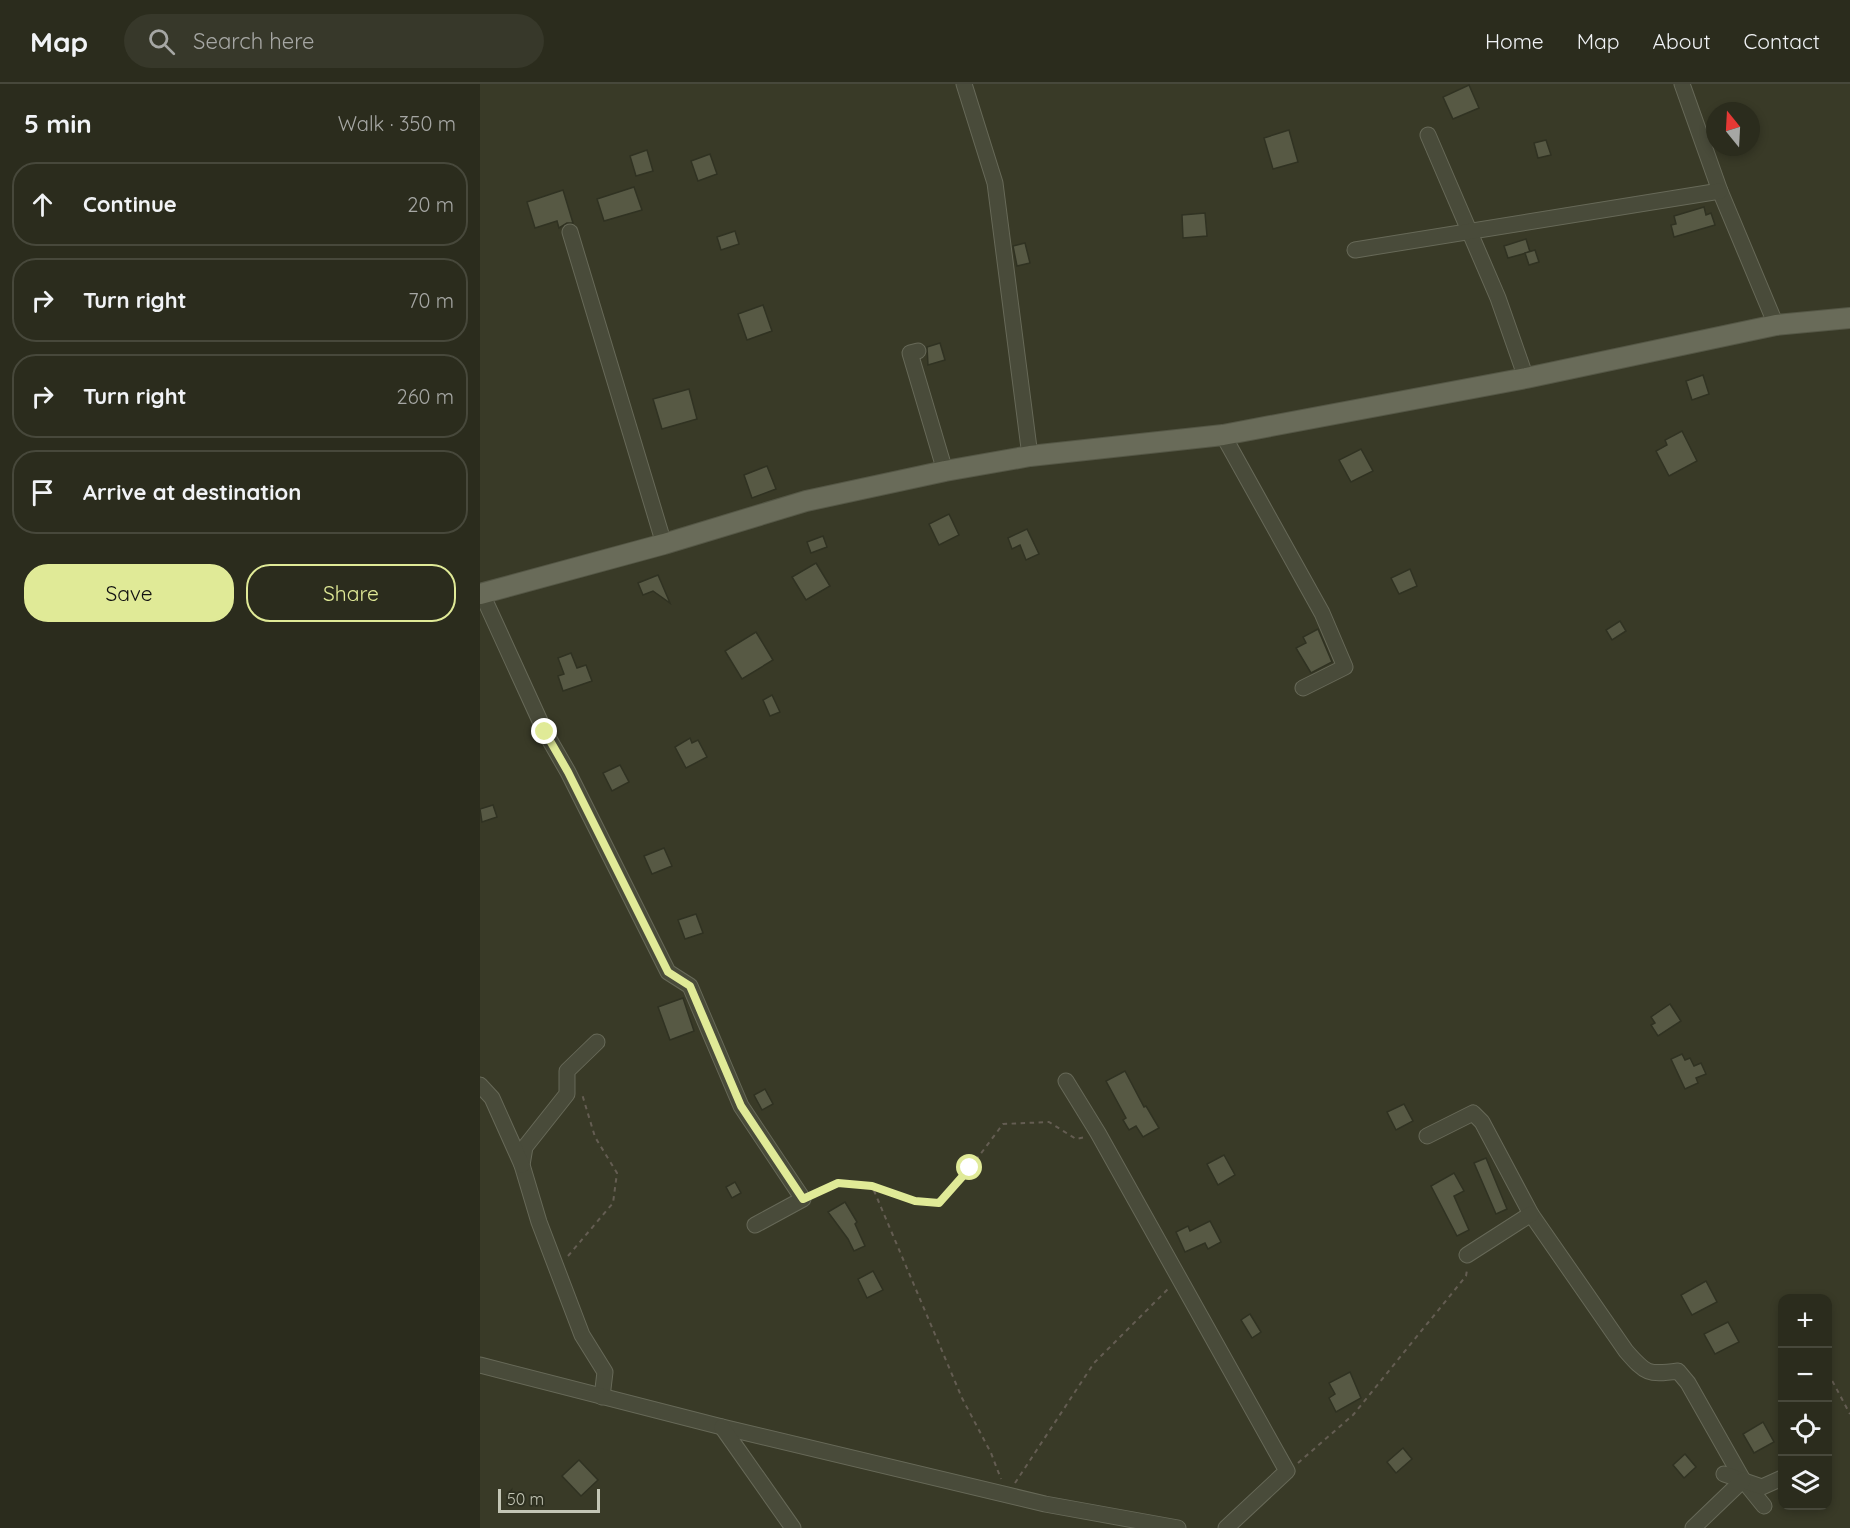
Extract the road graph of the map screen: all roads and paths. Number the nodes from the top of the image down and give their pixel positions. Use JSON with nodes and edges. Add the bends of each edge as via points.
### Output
{"nodes":[{"id":1,"x":964,"y":84,"type":"edge"},
{"id":2,"x":1682,"y":84,"type":"edge"},
{"id":3,"x":1428,"y":135,"type":"dead end"},
{"id":4,"x":1720,"y":191,"type":"junction"},
{"id":5,"x":1470,"y":231,"type":"junction"},
{"id":6,"x":570,"y":232,"type":"dead end"},
{"id":7,"x":1355,"y":250,"type":"dead end"},
{"id":8,"x":1850,"y":318,"type":"edge"},
{"id":9,"x":1776,"y":325,"type":"junction"},
{"id":10,"x":918,"y":351,"type":"dead end"},
{"id":11,"x":1526,"y":378,"type":"junction"},
{"id":12,"x":1223,"y":435,"type":"junction"},
{"id":13,"x":1030,"y":456,"type":"junction"},
{"id":14,"x":945,"y":471,"type":"junction"},
{"id":15,"x":664,"y":544,"type":"junction"},
{"id":16,"x":481,"y":594,"type":"edge"},
{"id":17,"x":1303,"y":688,"type":"dead end"},
{"id":18,"x":597,"y":1042,"type":"dead end"},
{"id":19,"x":567,"y":1071,"type":"junction"},
{"id":20,"x":1066,"y":1081,"type":"dead end"},
{"id":21,"x":480,"y":1085,"type":"edge"},
{"id":22,"x":1098,"y":1133,"type":"junction"},
{"id":23,"x":1426,"y":1136,"type":"dead end"},
{"id":24,"x":522,"y":1165,"type":"junction"},
{"id":25,"x":872,"y":1186,"type":"junction"},
{"id":26,"x":803,"y":1199,"type":"junction"},
{"id":27,"x":1531,"y":1214,"type":"junction"},
{"id":28,"x":755,"y":1225,"type":"dead end"},
{"id":29,"x":1467,"y":1255,"type":"joint"},
{"id":30,"x":557,"y":1270,"type":"junction"},
{"id":31,"x":1178,"y":1279,"type":"junction"},
{"id":32,"x":480,"y":1365,"type":"edge"},
{"id":33,"x":1832,"y":1381,"type":"edge"},
{"id":34,"x":602,"y":1398,"type":"junction"},
{"id":35,"x":1850,"y":1414,"type":"edge"},
{"id":36,"x":722,"y":1427,"type":"junction"},
{"id":37,"x":1284,"y":1474,"type":"junction"},
{"id":38,"x":1724,"y":1474,"type":"dead end"},
{"id":39,"x":1743,"y":1480,"type":"junction"},
{"id":40,"x":1778,"y":1480,"type":"edge"},
{"id":41,"x":1007,"y":1495,"type":"junction"},
{"id":42,"x":1764,"y":1506,"type":"dead end"},
{"id":43,"x":793,"y":1528,"type":"edge"},
{"id":44,"x":1178,"y":1528,"type":"edge"},
{"id":45,"x":1226,"y":1528,"type":"edge"},
{"id":46,"x":1693,"y":1528,"type":"edge"}],
"edges":[{"from":1,"to":13,"type":"street","via":[[995,183]]},
{"from":2,"to":4,"type":"street"},
{"from":3,"to":5,"type":"street"},
{"from":4,"to":5,"type":"street"},
{"from":4,"to":9,"type":"street"},
{"from":5,"to":7,"type":"street"},
{"from":5,"to":11,"type":"street"},
{"from":6,"to":15,"type":"street"},
{"from":8,"to":9,"type":"main road"},
{"from":9,"to":11,"type":"main road"},
{"from":10,"to":14,"type":"street","via":[[910,353]]},
{"from":11,"to":12,"type":"main road"},
{"from":12,"to":13,"type":"main road"},
{"from":12,"to":17,"type":"street","via":[[1322,613],[1345,667]]},
{"from":13,"to":14,"type":"main road"},
{"from":14,"to":15,"type":"main road","via":[[806,501]]},
{"from":15,"to":16,"type":"main road"},
{"from":16,"to":26,"type":"street","via":[[545,732],[668,972],[690,986],[741,1106]]},
{"from":18,"to":19,"type":"street"},
{"from":19,"to":24,"type":"street","via":[[567,1094],[525,1147]]},
{"from":19,"to":30,"type":"path","via":[[581,1089],[595,1137],[617,1173],[613,1203]]},
{"from":20,"to":22,"type":"street"},
{"from":21,"to":24,"type":"street","via":[[492,1098]]},
{"from":22,"to":25,"type":"path","via":[[1076,1139],[1049,1122],[1003,1124],[939,1203],[915,1201]]},
{"from":22,"to":31,"type":"street"},
{"from":23,"to":27,"type":"street","via":[[1473,1113],[1482,1122]]},
{"from":24,"to":30,"type":"street"},
{"from":25,"to":26,"type":"path","via":[[838,1183]]},
{"from":25,"to":41,"type":"path"},
{"from":26,"to":28,"type":"street"},
{"from":27,"to":29,"type":"street"},
{"from":27,"to":39,"type":"street","via":[[1642,1370],[1655,1374],[1678,1371],[1688,1383]]},
{"from":29,"to":37,"type":"path","via":[[1466,1276],[1353,1415]]},
{"from":30,"to":34,"type":"street","via":[[582,1335],[604,1372]]},
{"from":31,"to":37,"type":"street","via":[[1287,1471]]},
{"from":31,"to":41,"type":"path","via":[[1094,1363]]},
{"from":32,"to":34,"type":"street"},
{"from":33,"to":35,"type":"path"},
{"from":34,"to":36,"type":"street"},
{"from":36,"to":41,"type":"street"},
{"from":36,"to":43,"type":"street"},
{"from":37,"to":45,"type":"street"},
{"from":38,"to":39,"type":"street"},
{"from":39,"to":40,"type":"street","via":[[1762,1487]]},
{"from":39,"to":42,"type":"street"},
{"from":39,"to":46,"type":"street"},
{"from":41,"to":44,"type":"street"}]}
